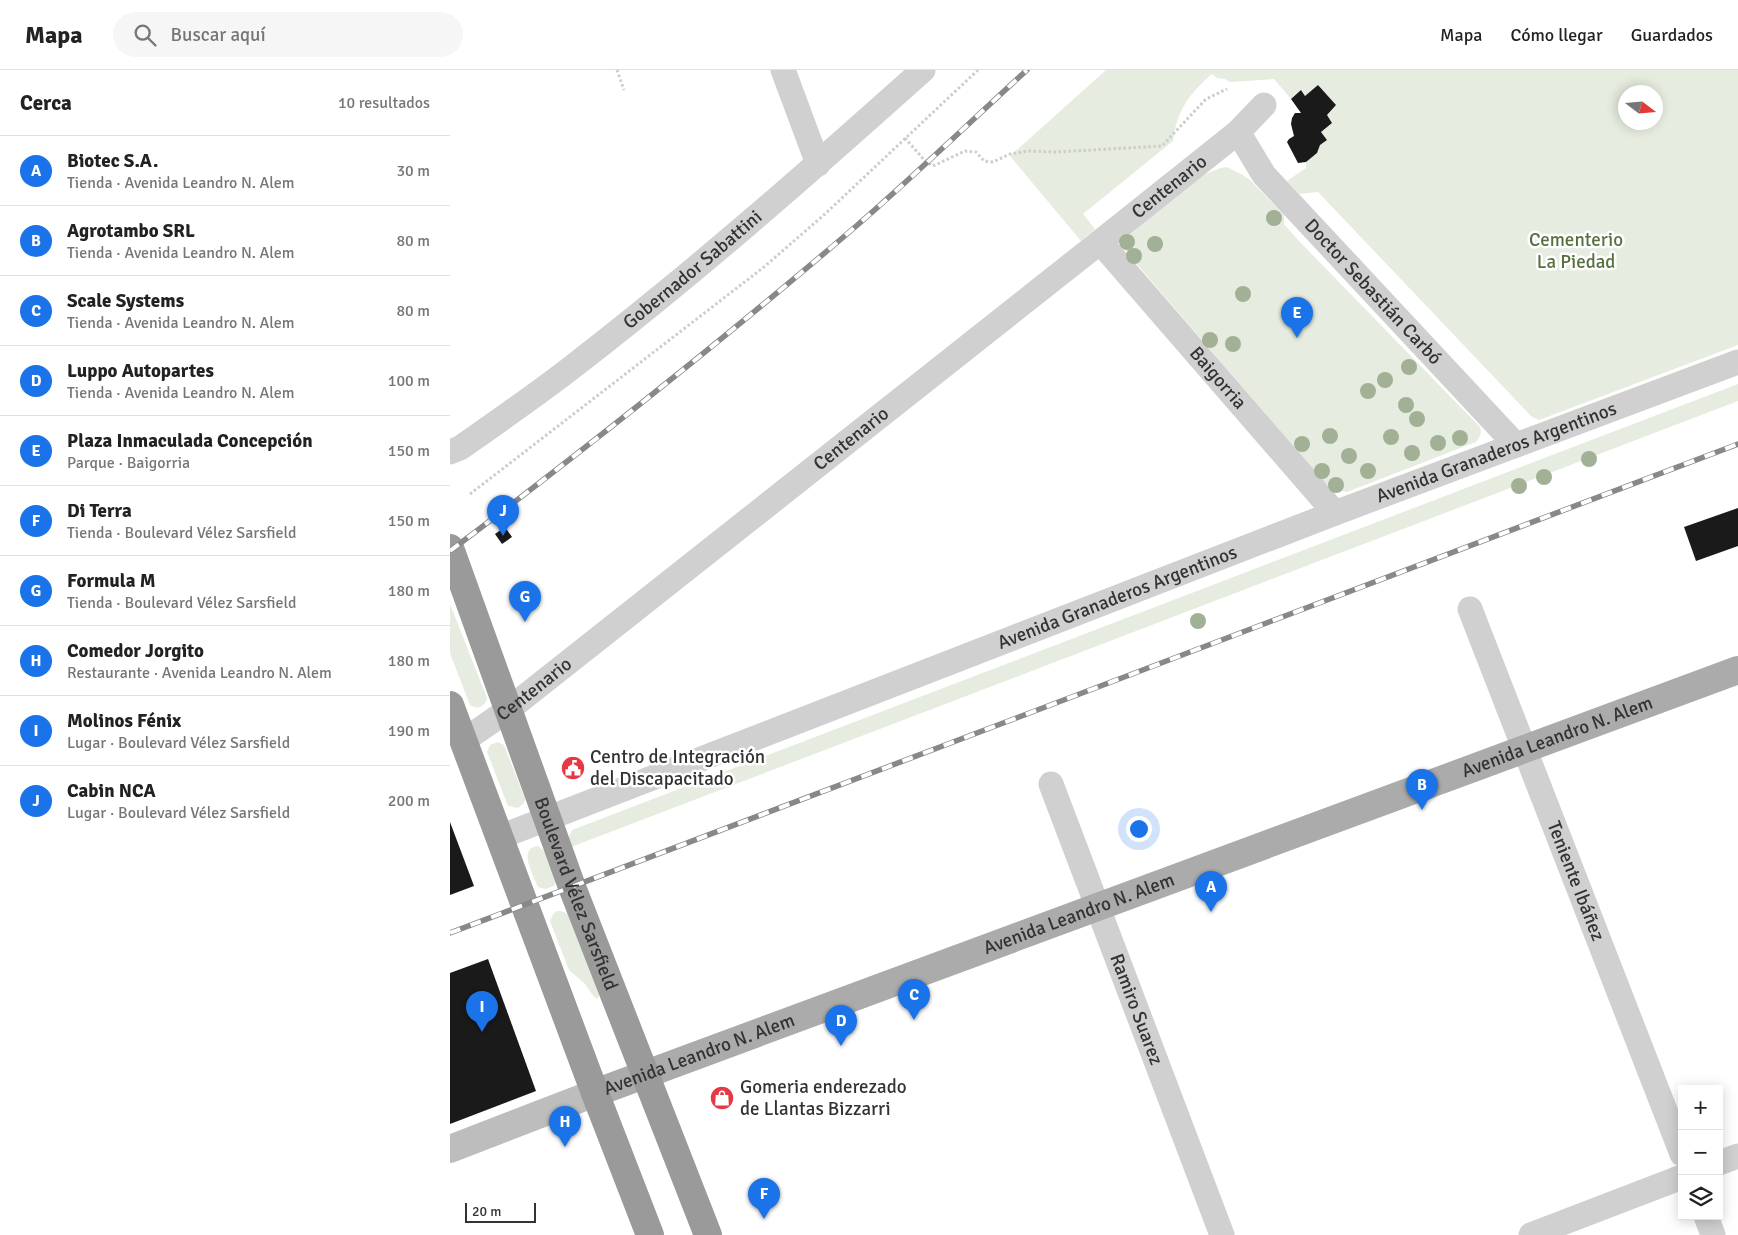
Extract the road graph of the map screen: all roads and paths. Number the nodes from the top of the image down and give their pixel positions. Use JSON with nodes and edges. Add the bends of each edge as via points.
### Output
{"nodes":[{"id":1,"x":617,"y":70,"type":"edge"},
{"id":2,"x":783,"y":70,"type":"edge"},
{"id":3,"x":923,"y":70,"type":"edge"},
{"id":4,"x":978,"y":70,"type":"edge"},
{"id":5,"x":1227,"y":89,"type":"dead end"},
{"id":6,"x":624,"y":90,"type":"dead end"},
{"id":7,"x":1264,"y":105,"type":"dead end"},
{"id":8,"x":1238,"y":132,"type":"junction"},
{"id":9,"x":905,"y":138,"type":"junction"},
{"id":10,"x":818,"y":164,"type":"junction"},
{"id":11,"x":1100,"y":242,"type":"junction"},
{"id":12,"x":1738,"y":362,"type":"edge"},
{"id":13,"x":1516,"y":445,"type":"junction"},
{"id":14,"x":450,"y":452,"type":"edge"},
{"id":15,"x":470,"y":494,"type":"dead end"},
{"id":16,"x":1336,"y":513,"type":"junction"},
{"id":17,"x":450,"y":548,"type":"edge"},
{"id":18,"x":1470,"y":609,"type":"dead end"},
{"id":19,"x":1738,"y":670,"type":"edge"},
{"id":20,"x":450,"y":705,"type":"edge"},
{"id":21,"x":508,"y":710,"type":"junction"},
{"id":22,"x":464,"y":741,"type":"junction"},
{"id":23,"x":1526,"y":750,"type":"junction"},
{"id":24,"x":1051,"y":784,"type":"dead end"},
{"id":25,"x":547,"y":818,"type":"junction"},
{"id":26,"x":500,"y":837,"type":"junction"},
{"id":27,"x":1097,"y":908,"type":"junction"},
{"id":28,"x":645,"y":1074,"type":"junction"},
{"id":29,"x":595,"y":1093,"type":"junction"},
{"id":30,"x":1678,"y":1144,"type":"edge"},
{"id":31,"x":450,"y":1149,"type":"edge"},
{"id":32,"x":1738,"y":1156,"type":"edge"},
{"id":33,"x":1723,"y":1162,"type":"edge"},
{"id":34,"x":1678,"y":1179,"type":"edge"},
{"id":35,"x":1707,"y":1220,"type":"edge"},
{"id":36,"x":650,"y":1235,"type":"edge"},
{"id":37,"x":708,"y":1235,"type":"edge"},
{"id":38,"x":1222,"y":1235,"type":"edge"},
{"id":39,"x":1531,"y":1235,"type":"edge"},
{"id":40,"x":1713,"y":1235,"type":"edge"}],
"edges":[{"from":1,"to":6,"type":"path"},
{"from":2,"to":10,"type":"street"},
{"from":3,"to":10,"type":"street","name":"Gobernador Sabattini"},
{"from":4,"to":9,"type":"path"},
{"from":5,"to":9,"type":"path","via":[[1206,99],[1162,146],[1028,151],[1010,154],[993,162],[984,160],[976,152],[965,151],[933,166]]},
{"from":7,"to":8,"type":"street","name":"Centenario"},
{"from":8,"to":11,"type":"street","name":"Centenario"},
{"from":8,"to":13,"type":"street","name":"Doctor Sebastián Carbó","via":[[1264,175]]},
{"from":9,"to":15,"type":"path","via":[[764,267]]},
{"from":10,"to":14,"type":"street","name":"Gobernador Sabattini","via":[[700,266],[570,369]]},
{"from":11,"to":16,"type":"street","name":"Baigorria"},
{"from":11,"to":21,"type":"street","name":"Centenario"},
{"from":12,"to":13,"type":"street","name":"Avenida Granaderos Argentinos"},
{"from":13,"to":16,"type":"street","name":"Avenida Granaderos Argentinos"},
{"from":16,"to":25,"type":"street","name":"Avenida Granaderos Argentinos"},
{"from":17,"to":21,"type":"highway","name":"Boulevard Vélez Sarsfield"},
{"from":18,"to":23,"type":"street","name":"Teniente Ibáñez"},
{"from":19,"to":23,"type":"main road","name":"Avenida Leandro N. Alem"},
{"from":20,"to":22,"type":"highway"},
{"from":21,"to":22,"type":"street","name":"Centenario"},
{"from":21,"to":25,"type":"highway","name":"Boulevard Vélez Sarsfield"},
{"from":22,"to":26,"type":"highway"},
{"from":23,"to":27,"type":"main road","name":"Avenida Leandro N. Alem"},
{"from":23,"to":30,"type":"street","name":"Teniente Ibáñez"},
{"from":24,"to":27,"type":"street","name":"Ramiro Suarez"},
{"from":25,"to":26,"type":"street","name":"Avenida Granaderos Argentinos"},
{"from":25,"to":28,"type":"highway","name":"Boulevard Vélez Sarsfield"},
{"from":26,"to":29,"type":"highway"},
{"from":27,"to":28,"type":"main road","name":"Avenida Leandro N. Alem"},
{"from":27,"to":38,"type":"street","name":"Ramiro Suarez"},
{"from":28,"to":29,"type":"main road","name":"Avenida Leandro N. Alem"},
{"from":28,"to":37,"type":"highway","name":"Boulevard Vélez Sarsfield"},
{"from":29,"to":31,"type":"street","name":"Avenida Leandro N. Alem"},
{"from":29,"to":36,"type":"highway"},
{"from":32,"to":33,"type":"street"},
{"from":34,"to":39,"type":"street"},
{"from":35,"to":40,"type":"street"}]}
